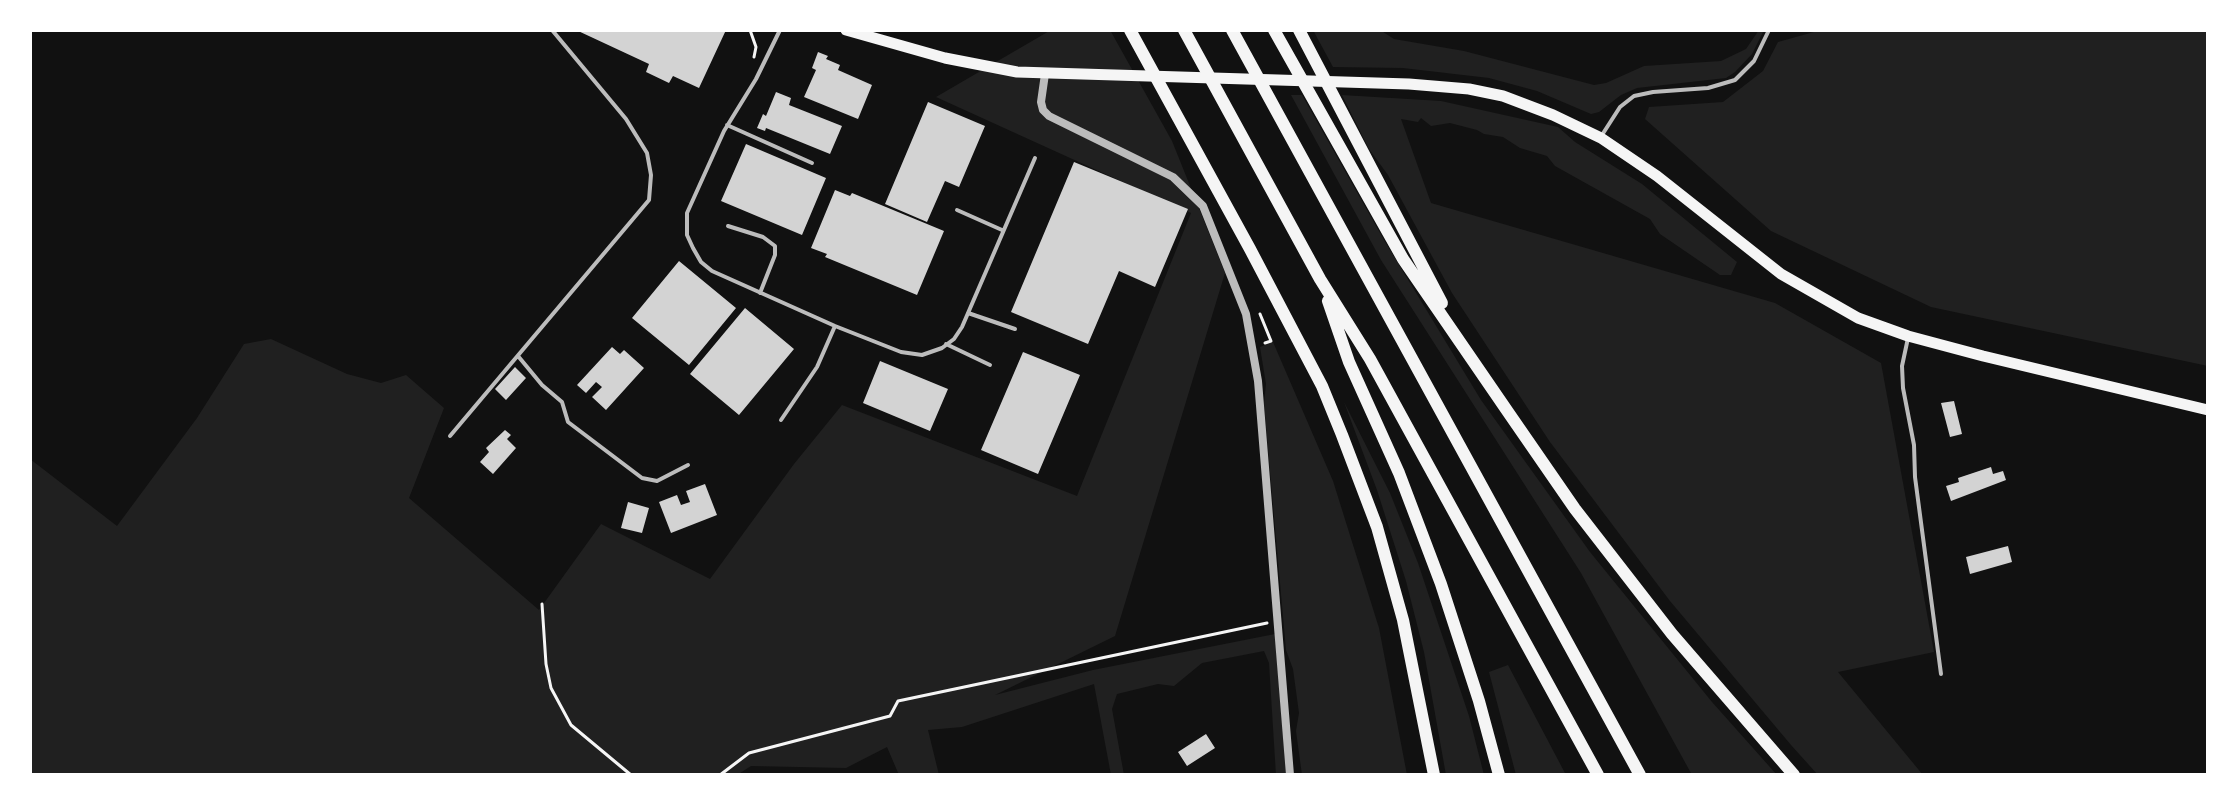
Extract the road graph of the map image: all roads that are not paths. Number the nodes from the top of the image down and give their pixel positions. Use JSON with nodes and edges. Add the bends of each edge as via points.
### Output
{"nodes":[{"id":1,"x":552,"y":30,"type":"edge"},
{"id":2,"x":780,"y":30,"type":"edge"},
{"id":3,"x":846,"y":30,"type":"edge"},
{"id":4,"x":1130,"y":30,"type":"edge"},
{"id":5,"x":1184,"y":30,"type":"edge"},
{"id":6,"x":1232,"y":30,"type":"edge"},
{"id":7,"x":1274,"y":30,"type":"edge"},
{"id":8,"x":1299,"y":30,"type":"edge"},
{"id":9,"x":1769,"y":30,"type":"edge"},
{"id":10,"x":1045,"y":74,"type":"junction"},
{"id":11,"x":727,"y":125,"type":"junction"},
{"id":12,"x":1601,"y":138,"type":"junction"},
{"id":13,"x":1035,"y":158,"type":"dead end"},
{"id":14,"x":812,"y":163,"type":"dead end"},
{"id":15,"x":957,"y":210,"type":"dead end"},
{"id":16,"x":728,"y":226,"type":"dead end"},
{"id":17,"x":1002,"y":230,"type":"junction"},
{"id":18,"x":1320,"y":279,"type":"junction"},
{"id":19,"x":760,"y":293,"type":"junction"},
{"id":20,"x":968,"y":313,"type":"junction"},
{"id":21,"x":835,"y":326,"type":"junction"},
{"id":22,"x":1015,"y":329,"type":"dead end"},
{"id":23,"x":1908,"y":336,"type":"junction"},
{"id":24,"x":946,"y":344,"type":"junction"},
{"id":25,"x":1468,"y":352,"type":"junction"},
{"id":26,"x":518,"y":356,"type":"junction"},
{"id":27,"x":990,"y":365,"type":"dead end"},
{"id":28,"x":2208,"y":410,"type":"edge"},
{"id":29,"x":781,"y":420,"type":"dead end"},
{"id":30,"x":450,"y":436,"type":"dead end"},
{"id":31,"x":688,"y":465,"type":"dead end"},
{"id":32,"x":1941,"y":674,"type":"dead end"},
{"id":33,"x":1290,"y":775,"type":"edge"},
{"id":34,"x":1434,"y":775,"type":"edge"},
{"id":35,"x":1499,"y":775,"type":"edge"},
{"id":36,"x":1598,"y":775,"type":"edge"},
{"id":37,"x":1640,"y":775,"type":"edge"},
{"id":38,"x":1794,"y":775,"type":"edge"}],
"edges":[{"from":1,"to":26,"type":"lane","via":[[626,119],[647,153],[649,200]]},
{"from":2,"to":11,"type":"lane"},
{"from":3,"to":10,"type":"main road","via":[[945,58]]},
{"from":4,"to":34,"type":"highway","via":[[1272,290],[1342,435],[1400,605]]},
{"from":5,"to":18,"type":"highway"},
{"from":6,"to":37,"type":"highway"},
{"from":7,"to":25,"type":"highway","via":[[1403,259]]},
{"from":8,"to":25,"type":"highway"},
{"from":9,"to":12,"type":"lane","via":[[1754,61],[1735,80],[1634,96]]},
{"from":10,"to":12,"type":"main road","via":[[1469,89],[1503,96]]},
{"from":10,"to":33,"type":"street","via":[[1041,102],[1049,116],[1173,177],[1203,206],[1246,314],[1255,354]]},
{"from":11,"to":14,"type":"lane"},
{"from":11,"to":19,"type":"lane","via":[[687,213],[687,235],[712,271]]},
{"from":12,"to":23,"type":"main road","via":[[1795,284]]},
{"from":13,"to":17,"type":"lane"},
{"from":15,"to":17,"type":"lane"},
{"from":16,"to":19,"type":"lane","via":[[775,246]]},
{"from":17,"to":20,"type":"lane"},
{"from":18,"to":35,"type":"highway","via":[[1437,572]]},
{"from":18,"to":36,"type":"highway","via":[[1370,359]]},
{"from":19,"to":21,"type":"lane"},
{"from":20,"to":22,"type":"lane"},
{"from":20,"to":24,"type":"lane"},
{"from":21,"to":24,"type":"lane","via":[[910,354],[922,355]]},
{"from":21,"to":29,"type":"lane","via":[[817,367]]},
{"from":23,"to":28,"type":"main road"},
{"from":23,"to":32,"type":"lane","via":[[1903,380]]},
{"from":24,"to":27,"type":"lane"},
{"from":25,"to":38,"type":"highway","via":[[1606,550]]},
{"from":26,"to":30,"type":"lane"},
{"from":26,"to":31,"type":"lane","via":[[562,402],[568,422],[642,478],[657,481]]}]}
